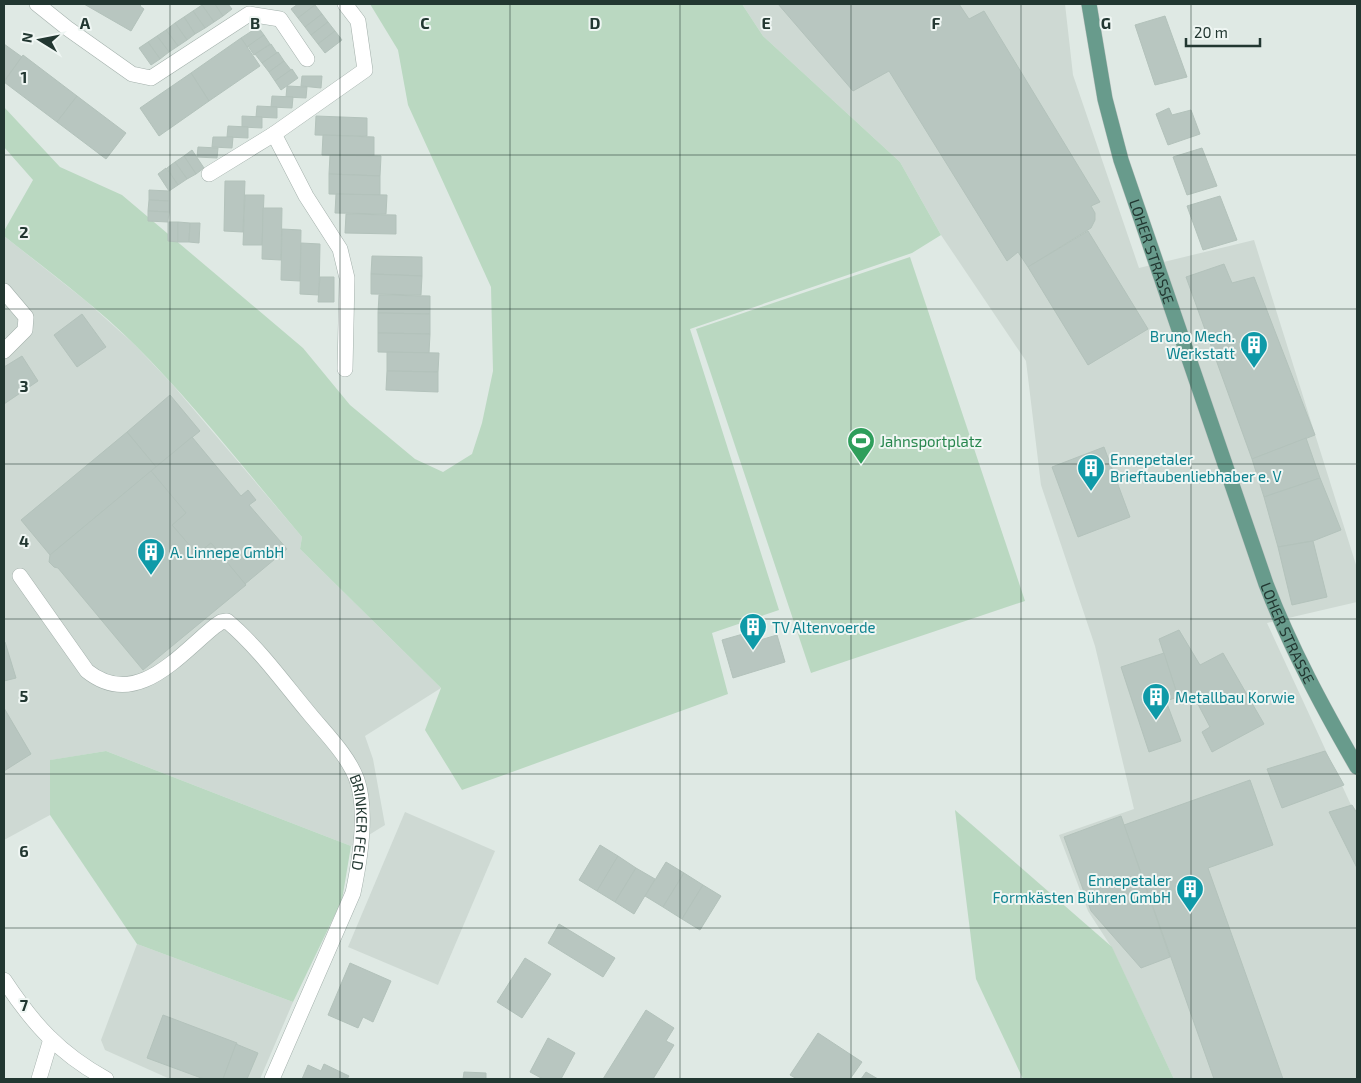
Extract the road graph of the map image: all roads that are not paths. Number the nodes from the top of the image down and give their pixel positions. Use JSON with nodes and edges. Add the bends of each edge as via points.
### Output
{"nodes":[{"id":1,"x":37,"y":4,"type":"edge"},
{"id":2,"x":345,"y":4,"type":"edge"},
{"id":3,"x":1089,"y":4,"type":"edge"},
{"id":4,"x":307,"y":59,"type":"dead end"},
{"id":5,"x":274,"y":134,"type":"junction"},
{"id":6,"x":208,"y":174,"type":"dead end"},
{"id":7,"x":4,"y":291,"type":"edge"},
{"id":8,"x":4,"y":351,"type":"edge"},
{"id":9,"x":345,"y":369,"type":"dead end"},
{"id":10,"x":20,"y":576,"type":"dead end"},
{"id":11,"x":1357,"y":767,"type":"edge"},
{"id":12,"x":4,"y":980,"type":"edge"},
{"id":13,"x":50,"y":1039,"type":"junction"},
{"id":14,"x":38,"y":1079,"type":"edge"},
{"id":15,"x":106,"y":1079,"type":"edge"},
{"id":16,"x":272,"y":1079,"type":"edge"}],
"edges":[{"from":1,"to":4,"type":"street","via":[[132,74],[151,78],[249,14],[280,19]]},
{"from":2,"to":5,"type":"street","via":[[358,21],[365,70]]},
{"from":3,"to":11,"type":"main road","name":"LOHER STRASSE","via":[[1105,99],[1120,160],[1266,584],[1305,675]]},
{"from":5,"to":6,"type":"street"},
{"from":5,"to":9,"type":"street","via":[[306,196],[340,248],[347,278]]},
{"from":7,"to":8,"type":"street","via":[[26,317],[25,330]]},
{"from":10,"to":16,"type":"street","name":"BRINKER FELD","via":[[84,667],[105,682],[125,686],[146,680],[224,620],[271,668],[341,752],[357,779],[362,802],[358,869],[353,893]]},
{"from":12,"to":13,"type":"street","via":[[21,1006]]},
{"from":13,"to":14,"type":"street"},
{"from":13,"to":15,"type":"street","via":[[75,1062]]}]}
